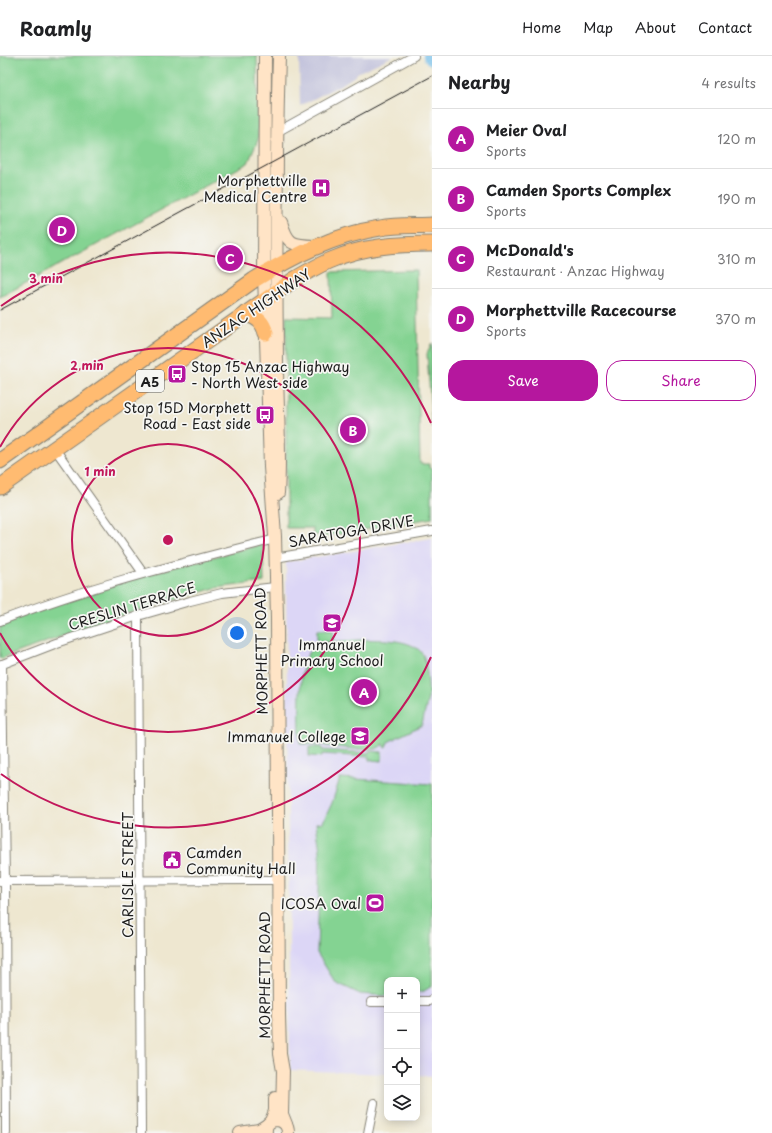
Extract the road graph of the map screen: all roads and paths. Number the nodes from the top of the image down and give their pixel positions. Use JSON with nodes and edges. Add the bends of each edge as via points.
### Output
{"nodes":[{"id":1,"x":266,"y":56,"type":"edge"},
{"id":2,"x":279,"y":56,"type":"edge"},
{"id":3,"x":414,"y":56,"type":"edge"},
{"id":4,"x":277,"y":132,"type":"junction"},
{"id":5,"x":277,"y":209,"type":"junction"},
{"id":6,"x":432,"y":225,"type":"edge"},
{"id":7,"x":432,"y":244,"type":"edge"},
{"id":8,"x":315,"y":246,"type":"junction"},
{"id":9,"x":271,"y":270,"type":"junction"},
{"id":10,"x":271,"y":295,"type":"junction"},
{"id":11,"x":246,"y":313,"type":"junction"},
{"id":12,"x":266,"y":333,"type":"junction"},
{"id":13,"x":55,"y":449,"type":"junction"},
{"id":14,"x":0,"y":461,"type":"edge"},
{"id":15,"x":0,"y":469,"type":"edge"},
{"id":16,"x":22,"y":471,"type":"junction"},
{"id":17,"x":0,"y":487,"type":"edge"},
{"id":18,"x":432,"y":531,"type":"edge"},
{"id":19,"x":275,"y":538,"type":"junction"},
{"id":20,"x":275,"y":558,"type":"junction"},
{"id":21,"x":143,"y":573,"type":"junction"},
{"id":22,"x":275,"y":587,"type":"junction"},
{"id":23,"x":138,"y":616,"type":"junction"},
{"id":24,"x":0,"y":621,"type":"edge"},
{"id":25,"x":1,"y":665,"type":"edge"},
{"id":26,"x":279,"y":880,"type":"junction"},
{"id":27,"x":2,"y":881,"type":"edge"},
{"id":28,"x":140,"y":881,"type":"junction"},
{"id":29,"x":432,"y":999,"type":"edge"},
{"id":30,"x":420,"y":1001,"type":"edge"},
{"id":31,"x":371,"y":1002,"type":"dead end"},
{"id":32,"x":384,"y":1002,"type":"edge"},
{"id":33,"x":280,"y":1054,"type":"junction"},
{"id":34,"x":374,"y":1103,"type":"dead end"},
{"id":35,"x":268,"y":1126,"type":"edge"},
{"id":36,"x":287,"y":1129,"type":"edge"},
{"id":37,"x":6,"y":1133,"type":"edge"},
{"id":38,"x":142,"y":1133,"type":"edge"},
{"id":39,"x":240,"y":1133,"type":"edge"},
{"id":40,"x":368,"y":1133,"type":"edge"}],
"edges":[{"from":1,"to":9,"type":"street","name":"MORPHETT ROAD"},
{"from":2,"to":4,"type":"street","name":"MORPHETT ROAD"},
{"from":3,"to":4,"type":"street"},
{"from":4,"to":5,"type":"street","name":"MORPHETT ROAD"},
{"from":5,"to":8,"type":"street","via":[[285,236],[290,242]]},
{"from":5,"to":9,"type":"street","name":"MORPHETT ROAD"},
{"from":6,"to":8,"type":"highway","name":"ANZAC HIGHWAY","number":"A5","via":[[381,228],[345,235]]},
{"from":7,"to":10,"type":"highway","name":"ANZAC HIGHWAY","number":"A5","via":[[381,246],[353,252],[331,260]]},
{"from":8,"to":9,"type":"highway","name":"ANZAC HIGHWAY","number":"A5"},
{"from":9,"to":10,"type":"street","name":"MORPHETT ROAD"},
{"from":9,"to":14,"type":"highway","name":"ANZAC HIGHWAY","number":"A5"},
{"from":10,"to":11,"type":"highway","name":"ANZAC HIGHWAY","number":"A5"},
{"from":10,"to":12,"type":"street","name":"MORPHETT ROAD"},
{"from":10,"to":19,"type":"street","name":"MORPHETT ROAD","via":[[280,465]]},
{"from":11,"to":12,"type":"highway","via":[[263,323]]},
{"from":11,"to":13,"type":"highway","name":"ANZAC HIGHWAY","number":"A5"},
{"from":12,"to":19,"type":"street","name":"MORPHETT ROAD"},
{"from":13,"to":16,"type":"highway","name":"ANZAC HIGHWAY","number":"A5"},
{"from":13,"to":21,"type":"street"},
{"from":15,"to":16,"type":"highway","via":[[7,474]]},
{"from":16,"to":17,"type":"highway","name":"ANZAC HIGHWAY","number":"A5"},
{"from":18,"to":20,"type":"street","name":"SARATOGA DRIVE"},
{"from":19,"to":20,"type":"street","name":"MORPHETT ROAD"},
{"from":19,"to":21,"type":"street"},
{"from":20,"to":22,"type":"street","name":"MORPHETT ROAD"},
{"from":21,"to":24,"type":"street"},
{"from":22,"to":23,"type":"street","name":"CRESLIN TERRACE","via":[[222,593]]},
{"from":22,"to":26,"type":"street","name":"MORPHETT ROAD"},
{"from":23,"to":25,"type":"street","name":"CRESLIN TERRACE"},
{"from":23,"to":28,"type":"street","name":"CARLISLE STREET"},
{"from":25,"to":27,"type":"street"},
{"from":26,"to":28,"type":"street"},
{"from":26,"to":33,"type":"street","name":"MORPHETT ROAD"},
{"from":27,"to":28,"type":"street"},
{"from":27,"to":37,"type":"street"},
{"from":28,"to":38,"type":"street","name":"CARLISLE STREET"},
{"from":29,"to":30,"type":"street"},
{"from":31,"to":32,"type":"street"},
{"from":33,"to":35,"type":"street","name":"MORPHETT ROAD","via":[[275,1070],[275,1110]]},
{"from":33,"to":36,"type":"street","name":"MORPHETT ROAD","via":[[283,1071],[282,1114]]},
{"from":34,"to":40,"type":"street"},
{"from":35,"to":36,"type":"street","via":[[278,1120]]},
{"from":35,"to":39,"type":"street"}]}
